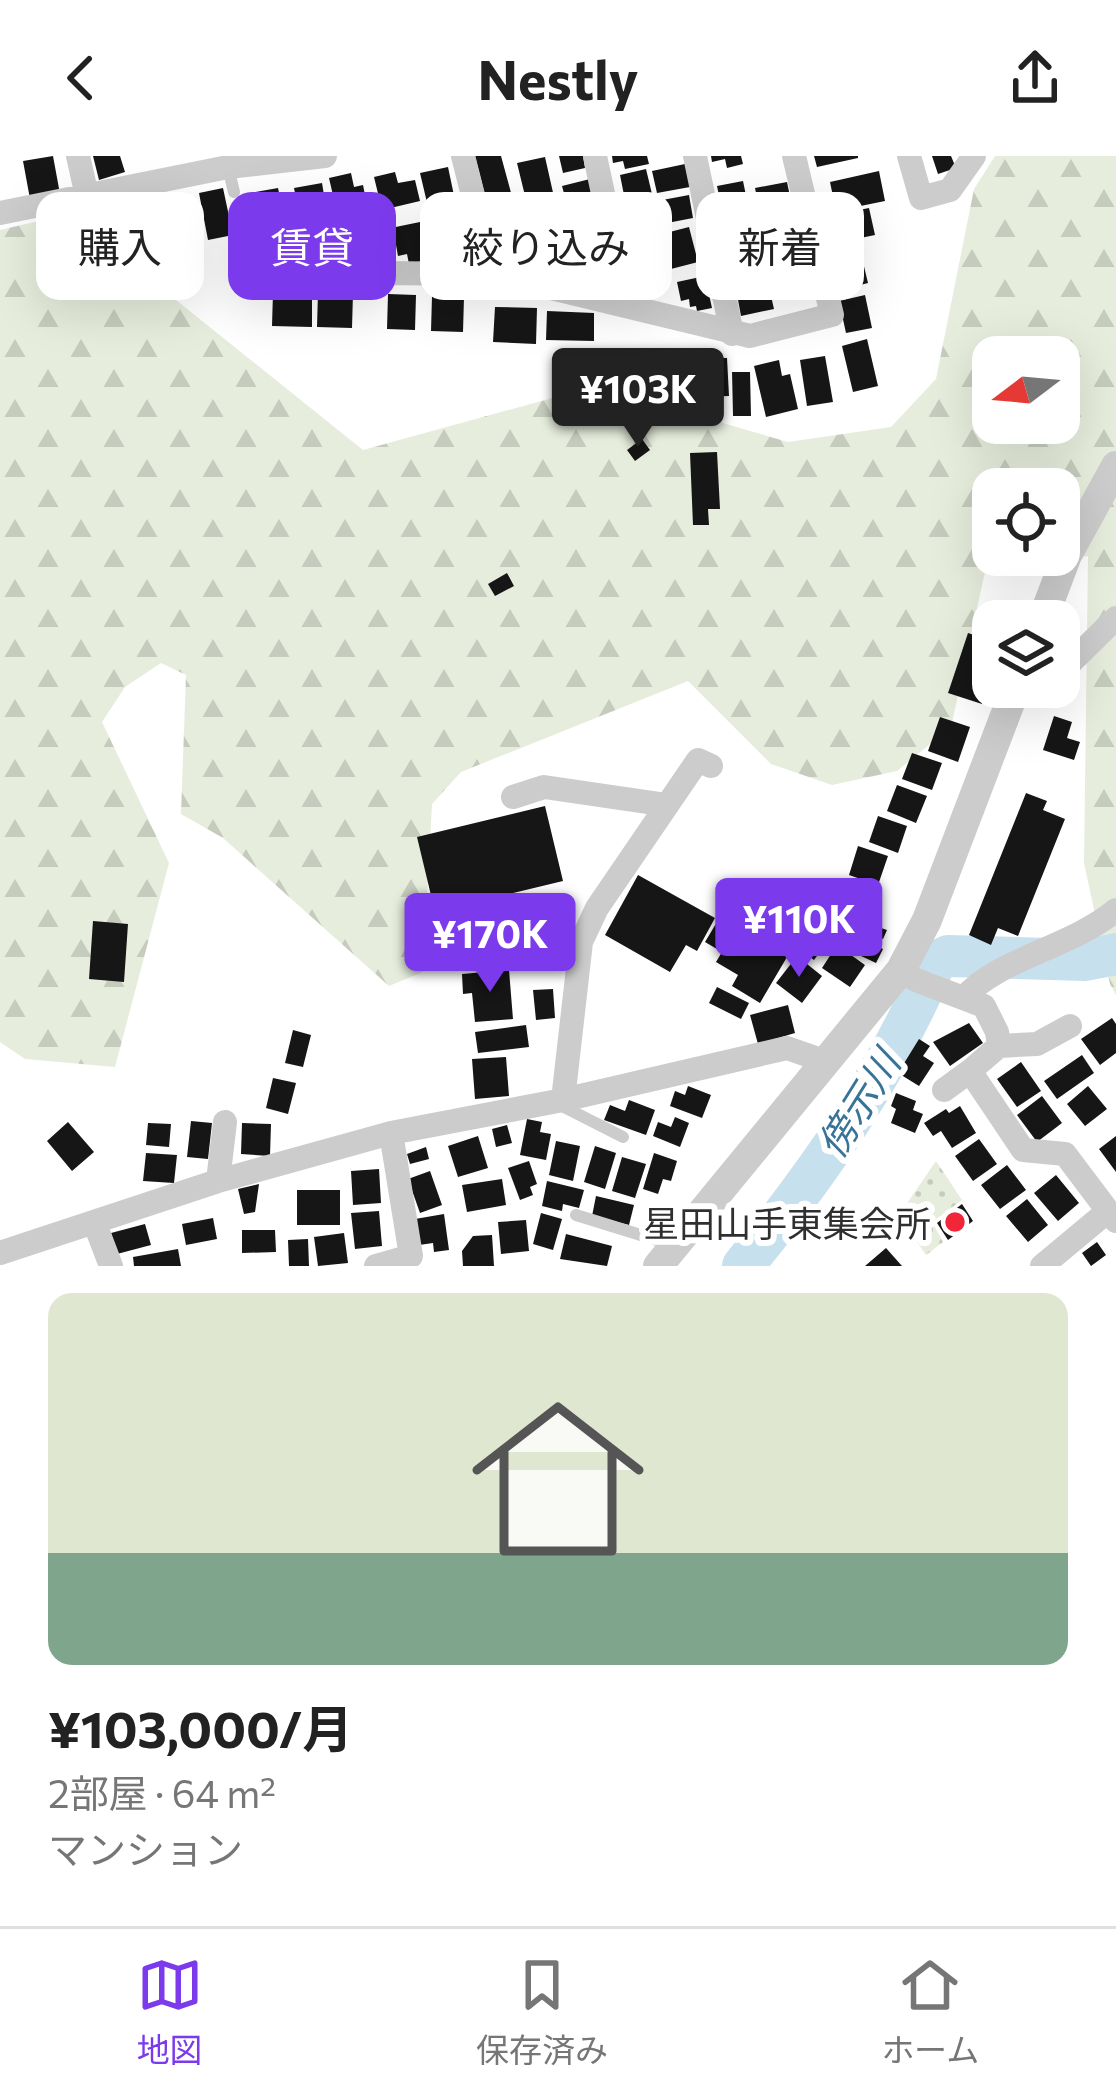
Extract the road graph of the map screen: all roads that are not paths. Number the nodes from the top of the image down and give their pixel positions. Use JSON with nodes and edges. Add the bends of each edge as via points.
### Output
{"nodes":[{"id":1,"x":78,"y":156,"type":"edge"},
{"id":2,"x":326,"y":156,"type":"edge"},
{"id":3,"x":463,"y":156,"type":"edge"},
{"id":4,"x":595,"y":156,"type":"edge"},
{"id":5,"x":695,"y":156,"type":"edge"},
{"id":6,"x":794,"y":156,"type":"edge"},
{"id":7,"x":909,"y":156,"type":"edge"},
{"id":8,"x":974,"y":156,"type":"edge"},
{"id":9,"x":230,"y":172,"type":"edge"},
{"id":10,"x":86,"y":192,"type":"edge"},
{"id":11,"x":111,"y":192,"type":"edge"},
{"id":12,"x":472,"y":192,"type":"edge"},
{"id":13,"x":36,"y":206,"type":"edge"},
{"id":14,"x":0,"y":213,"type":"edge"},
{"id":15,"x":601,"y":300,"type":"edge"},
{"id":16,"x":626,"y":306,"type":"junction"},
{"id":17,"x":732,"y":334,"type":"junction"},
{"id":18,"x":1116,"y":466,"type":"edge"},
{"id":19,"x":1050,"y":600,"type":"edge"},
{"id":20,"x":1116,"y":618,"type":"edge"},
{"id":21,"x":1080,"y":653,"type":"edge"},
{"id":22,"x":1010,"y":708,"type":"edge"},
{"id":23,"x":711,"y":766,"type":"dead end"},
{"id":24,"x":513,"y":797,"type":"dead end"},
{"id":25,"x":667,"y":806,"type":"junction"},
{"id":26,"x":1116,"y":910,"type":"edge"},
{"id":27,"x":909,"y":975,"type":"junction"},
{"id":28,"x":956,"y":994,"type":"junction"},
{"id":29,"x":1070,"y":1026,"type":"dead end"},
{"id":30,"x":999,"y":1046,"type":"junction"},
{"id":31,"x":824,"y":1061,"type":"junction"},
{"id":32,"x":970,"y":1071,"type":"junction"},
{"id":33,"x":944,"y":1090,"type":"dead end"},
{"id":34,"x":558,"y":1101,"type":"junction"},
{"id":35,"x":224,"y":1122,"type":"dead end"},
{"id":36,"x":391,"y":1133,"type":"junction"},
{"id":37,"x":623,"y":1137,"type":"dead end"},
{"id":38,"x":218,"y":1181,"type":"junction"},
{"id":39,"x":576,"y":1215,"type":"dead end"},
{"id":40,"x":1112,"y":1216,"type":"edge"},
{"id":41,"x":95,"y":1224,"type":"junction"},
{"id":42,"x":0,"y":1253,"type":"edge"},
{"id":43,"x":666,"y":1256,"type":"edge"},
{"id":44,"x":111,"y":1266,"type":"edge"},
{"id":45,"x":376,"y":1266,"type":"edge"},
{"id":46,"x":1042,"y":1266,"type":"edge"}],
"edges":[{"from":1,"to":10,"type":"street"},
{"from":2,"to":9,"type":"street"},
{"from":3,"to":12,"type":"street"},
{"from":4,"to":16,"type":"street"},
{"from":5,"to":17,"type":"street"},
{"from":6,"to":17,"type":"street","via":[[832,315]]},
{"from":7,"to":8,"type":"street","via":[[921,198],[950,190]]},
{"from":9,"to":11,"type":"street"},
{"from":13,"to":14,"type":"street"},
{"from":15,"to":16,"type":"street"},
{"from":16,"to":17,"type":"street"},
{"from":18,"to":19,"type":"street"},
{"from":20,"to":21,"type":"street"},
{"from":22,"to":27,"type":"street"},
{"from":23,"to":25,"type":"street","via":[[698,760]]},
{"from":24,"to":25,"type":"street","via":[[544,787]]},
{"from":25,"to":34,"type":"street","via":[[581,942]]},
{"from":26,"to":28,"type":"street","via":[[1091,931]]},
{"from":27,"to":28,"type":"street"},
{"from":27,"to":31,"type":"street"},
{"from":28,"to":30,"type":"street","via":[[984,1006]]},
{"from":29,"to":30,"type":"street","via":[[1037,1044]]},
{"from":30,"to":32,"type":"street"},
{"from":31,"to":34,"type":"street","via":[[787,1048]]},
{"from":31,"to":43,"type":"street"},
{"from":32,"to":33,"type":"street"},
{"from":32,"to":40,"type":"street","via":[[1023,1150],[1065,1154]]},
{"from":34,"to":36,"type":"street"},
{"from":34,"to":37,"type":"lane"},
{"from":35,"to":38,"type":"street"},
{"from":36,"to":38,"type":"street"},
{"from":36,"to":45,"type":"street","via":[[419,1254]]},
{"from":38,"to":41,"type":"street"},
{"from":39,"to":43,"type":"lane"},
{"from":40,"to":46,"type":"street"},
{"from":41,"to":42,"type":"street"},
{"from":41,"to":44,"type":"street"}]}
